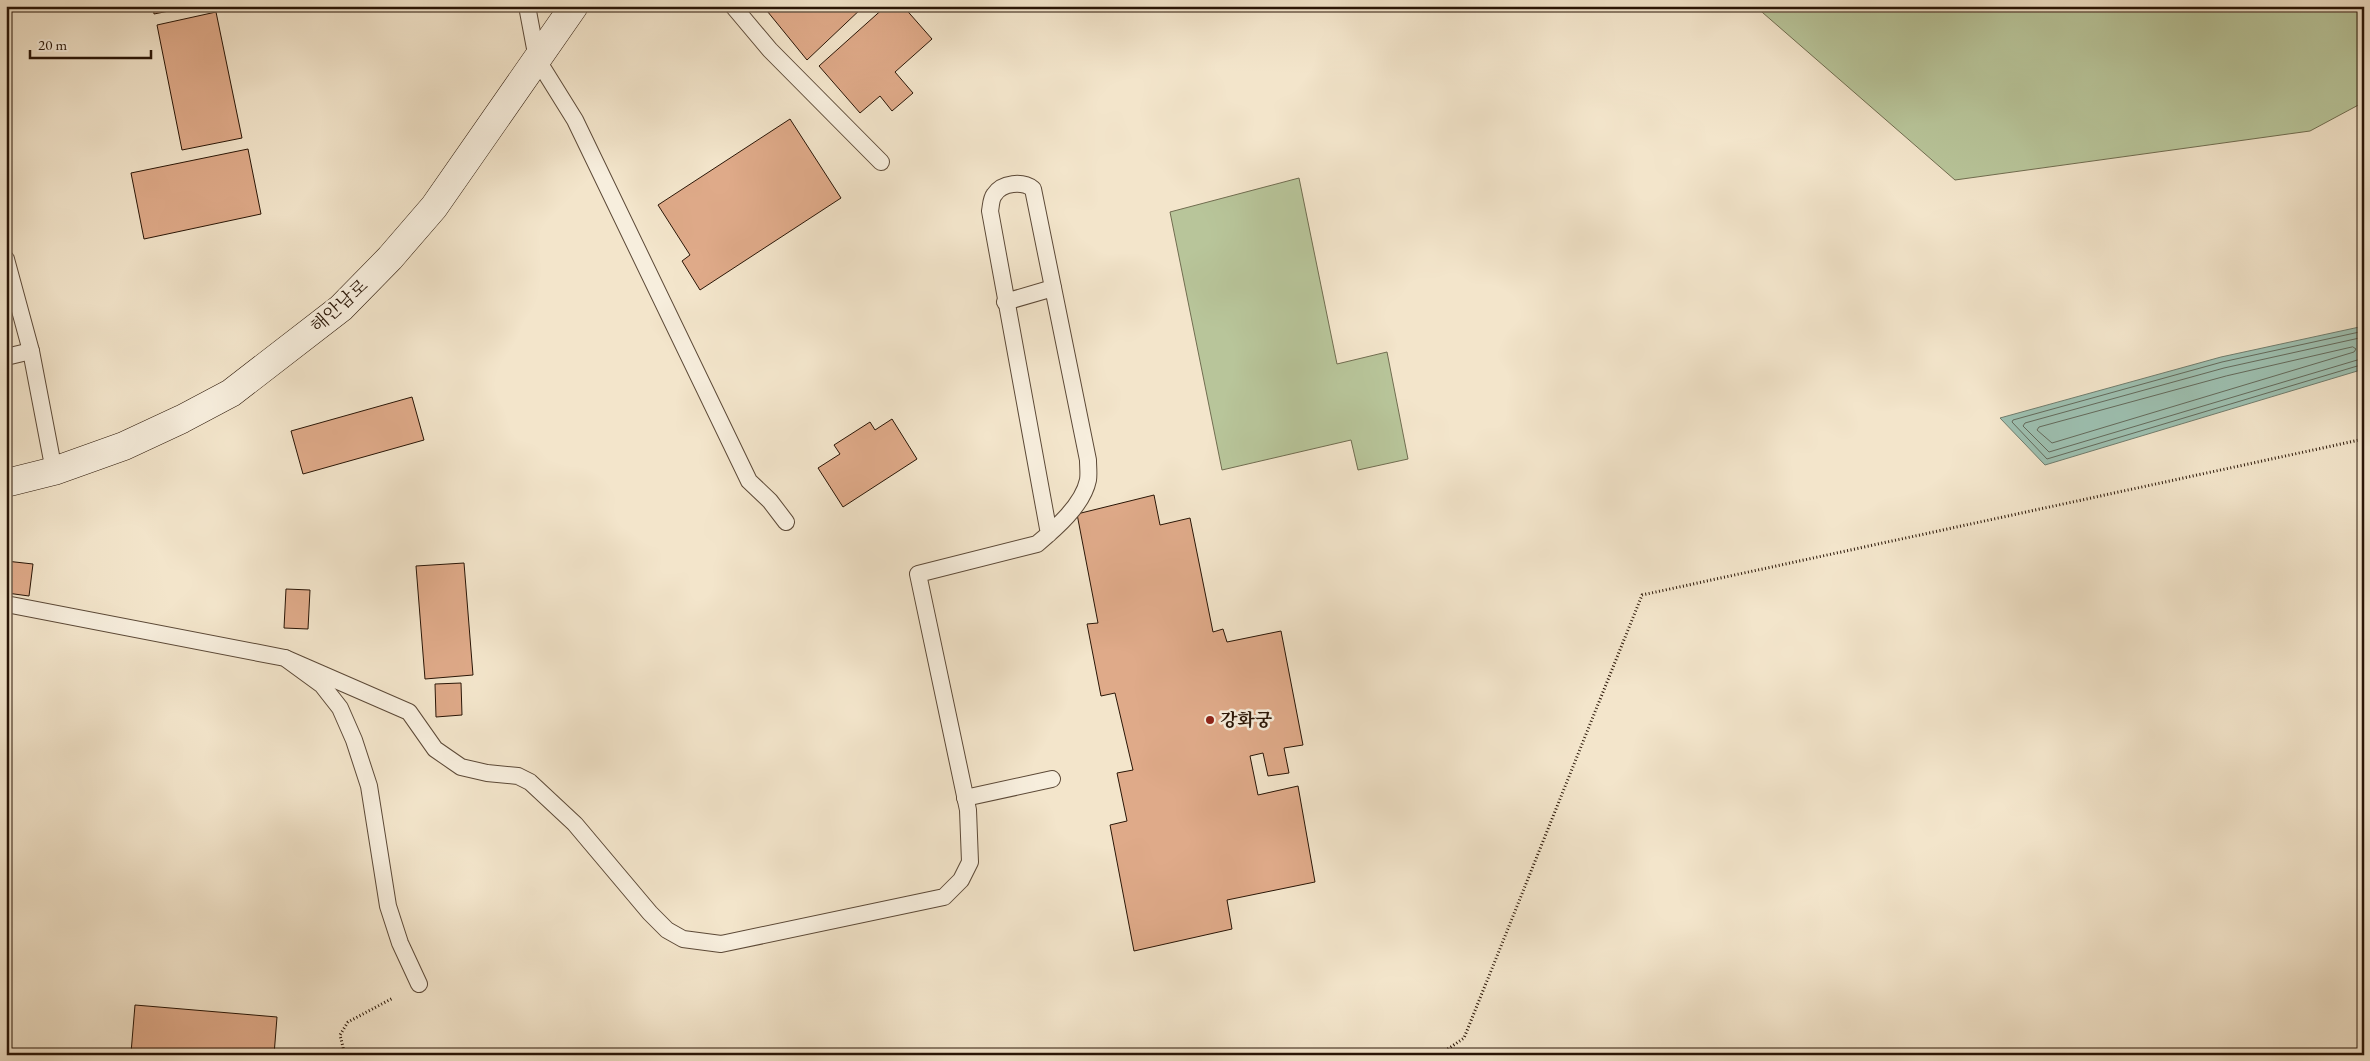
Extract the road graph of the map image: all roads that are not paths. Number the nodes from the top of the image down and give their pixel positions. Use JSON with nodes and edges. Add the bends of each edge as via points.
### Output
{"nodes":[{"id":1,"x":527,"y":6,"type":"edge"},
{"id":2,"x":574,"y":6,"type":"edge"},
{"id":3,"x":733,"y":6,"type":"edge"},
{"id":4,"x":537,"y":59,"type":"junction"},
{"id":5,"x":881,"y":162,"type":"dead end"},
{"id":6,"x":6,"y":259,"type":"edge"},
{"id":7,"x":1053,"y":288,"type":"junction"},
{"id":8,"x":1005,"y":302,"type":"junction"},
{"id":9,"x":31,"y":352,"type":"junction"},
{"id":10,"x":6,"y":357,"type":"edge"},
{"id":11,"x":54,"y":471,"type":"junction"},
{"id":12,"x":6,"y":483,"type":"edge"},
{"id":13,"x":786,"y":522,"type":"dead end"},
{"id":14,"x":1049,"y":534,"type":"junction"},
{"id":15,"x":6,"y":604,"type":"edge"},
{"id":16,"x":285,"y":658,"type":"junction"},
{"id":17,"x":1052,"y":779,"type":"dead end"},
{"id":18,"x":965,"y":798,"type":"junction"},
{"id":19,"x":419,"y":984,"type":"road end"}],
"edges":[{"from":1,"to":4,"type":"lane"},
{"from":2,"to":4,"type":"main road","name":"해안남로"},
{"from":3,"to":5,"type":"lane","via":[[770,50]]},
{"from":4,"to":11,"type":"main road","name":"해안남로","via":[[434,207],[341,308],[231,393],[124,446]]},
{"from":4,"to":13,"type":"lane","via":[[574,120],[749,481]]},
{"from":6,"to":9,"type":"lane"},
{"from":7,"to":8,"type":"lane"},
{"from":7,"to":8,"type":"lane","via":[[1033,189],[1026,184],[1015,184],[994,194],[990,211]]},
{"from":7,"to":14,"type":"lane","via":[[1088,460],[1088,480],[1063,522]]},
{"from":8,"to":14,"type":"lane"},
{"from":9,"to":10,"type":"lane"},
{"from":9,"to":11,"type":"lane"},
{"from":11,"to":12,"type":"main road","name":"해안남로"},
{"from":14,"to":18,"type":"lane","via":[[1037,544],[918,574]]},
{"from":15,"to":16,"type":"lane"},
{"from":16,"to":18,"type":"lane","via":[[408,712],[435,749],[461,767],[518,776],[530,782],[575,824],[650,913],[667,930],[683,939],[721,944],[944,897],[961,880],[970,862]]},
{"from":16,"to":19,"type":"lane","via":[[322,685],[340,708],[354,740],[369,786],[388,906],[400,943]]},
{"from":17,"to":18,"type":"lane"}]}
